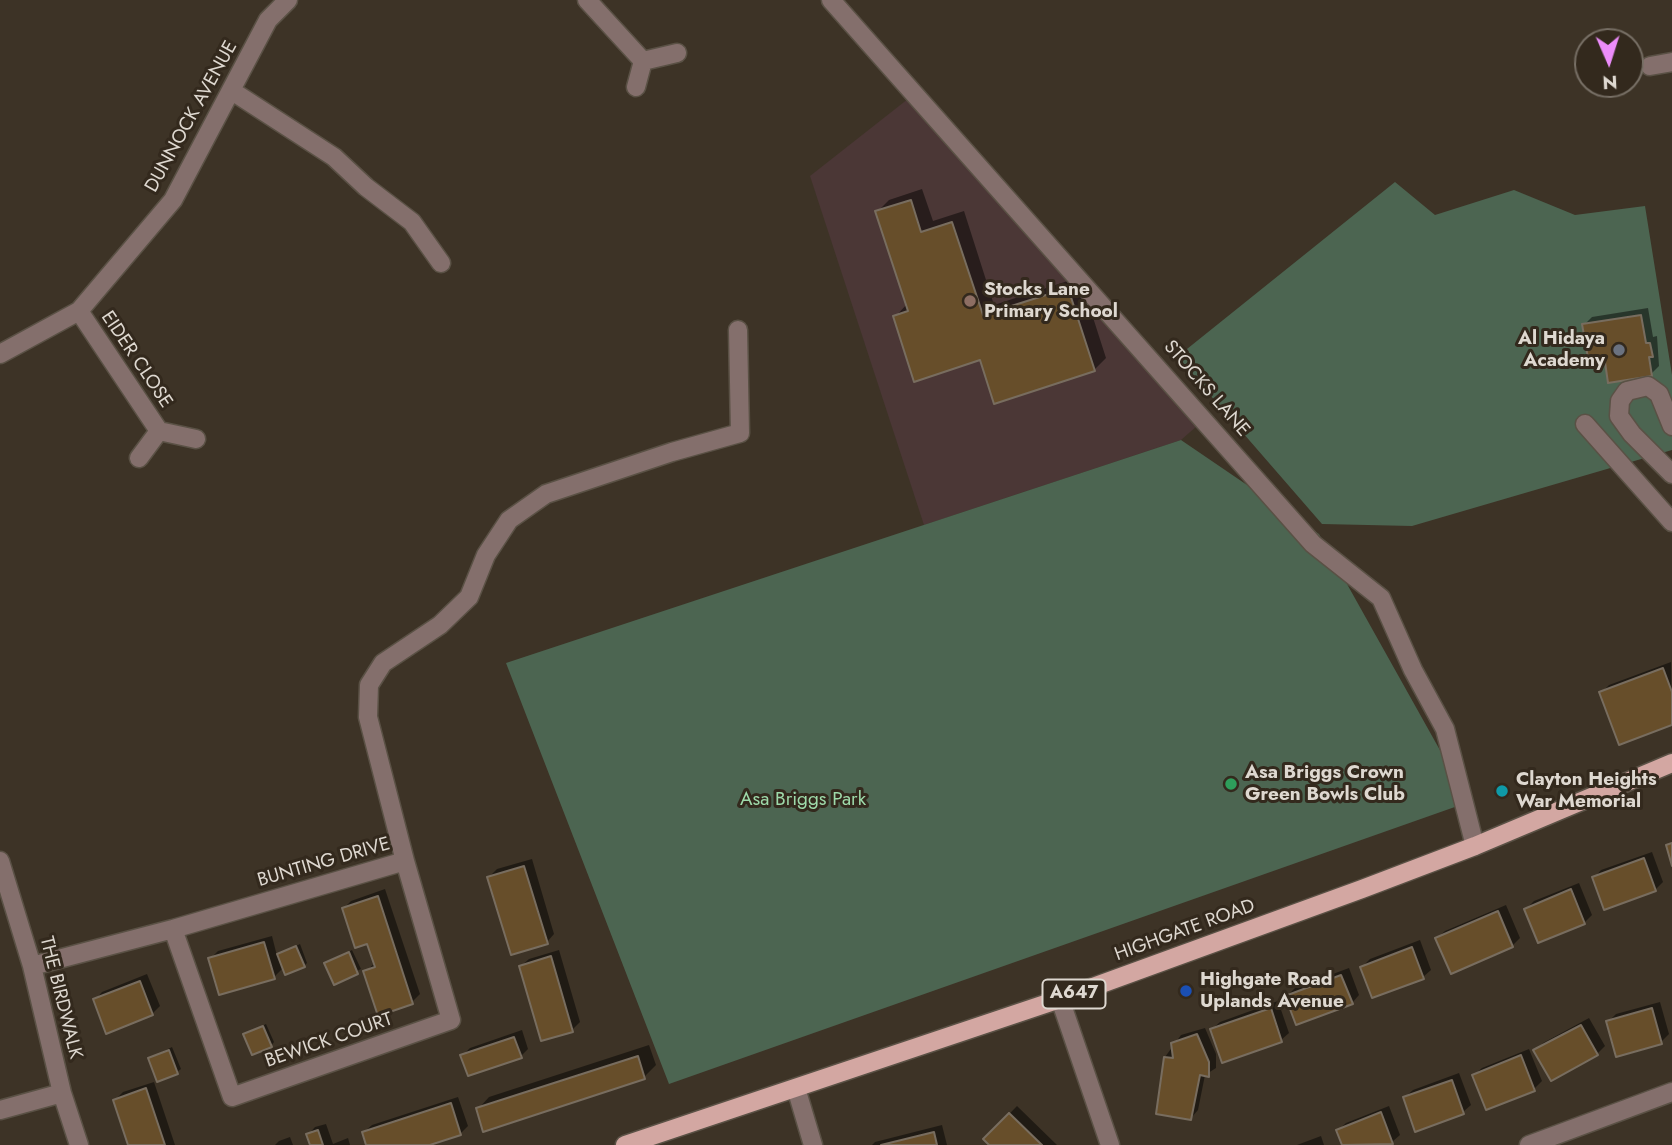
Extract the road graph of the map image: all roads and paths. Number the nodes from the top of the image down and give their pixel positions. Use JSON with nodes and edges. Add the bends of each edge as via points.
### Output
{"nodes":[{"id":1,"x":288,"y":0,"type":"edge"},
{"id":2,"x":587,"y":0,"type":"edge"},
{"id":3,"x":831,"y":0,"type":"edge"},
{"id":4,"x":677,"y":53,"type":"dead end"},
{"id":5,"x":643,"y":61,"type":"junction"},
{"id":6,"x":1672,"y":62,"type":"edge"},
{"id":7,"x":1650,"y":66,"type":"dead end"},
{"id":8,"x":636,"y":88,"type":"dead end"},
{"id":9,"x":232,"y":92,"type":"junction"},
{"id":10,"x":441,"y":263,"type":"dead end"},
{"id":11,"x":79,"y":311,"type":"junction"},
{"id":12,"x":738,"y":330,"type":"dead end"},
{"id":13,"x":0,"y":354,"type":"edge"},
{"id":14,"x":1585,"y":424,"type":"dead end"},
{"id":15,"x":1672,"y":426,"type":"edge"},
{"id":16,"x":159,"y":431,"type":"junction"},
{"id":17,"x":196,"y":439,"type":"dead end"},
{"id":18,"x":139,"y":458,"type":"dead end"},
{"id":19,"x":1672,"y":474,"type":"edge"},
{"id":20,"x":1672,"y":522,"type":"edge"},
{"id":21,"x":1672,"y":763,"type":"edge"},
{"id":22,"x":1475,"y":846,"type":"junction"},
{"id":23,"x":0,"y":861,"type":"edge"},
{"id":24,"x":405,"y":861,"type":"junction"},
{"id":25,"x":173,"y":929,"type":"junction"},
{"id":26,"x":32,"y":965,"type":"junction"},
{"id":27,"x":1060,"y":999,"type":"junction"},
{"id":28,"x":796,"y":1088,"type":"junction"},
{"id":29,"x":62,"y":1093,"type":"junction"},
{"id":30,"x":1672,"y":1093,"type":"edge"},
{"id":31,"x":0,"y":1110,"type":"edge"},
{"id":32,"x":79,"y":1145,"type":"edge"},
{"id":33,"x":625,"y":1145,"type":"edge"},
{"id":34,"x":814,"y":1145,"type":"edge"},
{"id":35,"x":1110,"y":1145,"type":"edge"},
{"id":36,"x":1529,"y":1145,"type":"edge"}],
"edges":[{"from":1,"to":9,"type":"street","name":"DUNNOCK AVENUE","via":[[268,20]]},
{"from":2,"to":5,"type":"street"},
{"from":3,"to":22,"type":"street","name":"STOCKS LANE","via":[[1313,544],[1381,598],[1445,729]]},
{"from":4,"to":5,"type":"street"},
{"from":5,"to":8,"type":"street"},
{"from":6,"to":7,"type":"street"},
{"from":9,"to":10,"type":"street","via":[[334,157],[412,222]]},
{"from":9,"to":11,"type":"street","name":"DUNNOCK AVENUE","via":[[173,201]]},
{"from":11,"to":13,"type":"street","name":"DUNNOCK AVENUE"},
{"from":11,"to":16,"type":"street","name":"EIDER CLOSE"},
{"from":12,"to":24,"type":"street","name":"BUNTING DRIVE","via":[[740,433],[546,494],[509,520],[486,555],[469,597],[440,625],[383,663],[369,685],[368,717]]},
{"from":14,"to":20,"type":"street"},
{"from":15,"to":19,"type":"street","via":[[1659,394],[1648,387],[1627,391],[1620,401],[1619,416]]},
{"from":16,"to":17,"type":"street"},
{"from":16,"to":18,"type":"street"},
{"from":21,"to":22,"type":"main road","name":"HIGHGATE ROAD","number":"A647"},
{"from":22,"to":27,"type":"main road","name":"HIGHGATE ROAD","number":"A647"},
{"from":23,"to":26,"type":"street","name":"THE BIRDWALK"},
{"from":24,"to":25,"type":"street","name":"BUNTING DRIVE"},
{"from":24,"to":25,"type":"street","name":"BEWICK COURT","via":[[451,1020],[232,1097]]},
{"from":25,"to":26,"type":"street","name":"BUNTING DRIVE"},
{"from":26,"to":29,"type":"street","name":"THE BIRDWALK"},
{"from":27,"to":28,"type":"main road","name":"HIGHGATE ROAD","number":"A647"},
{"from":27,"to":35,"type":"street"},
{"from":28,"to":33,"type":"main road","name":"HIGHGATE ROAD","number":"A647"},
{"from":28,"to":34,"type":"street"},
{"from":29,"to":31,"type":"street"},
{"from":29,"to":32,"type":"street","name":"THE BIRDWALK"},
{"from":30,"to":36,"type":"street"}]}
